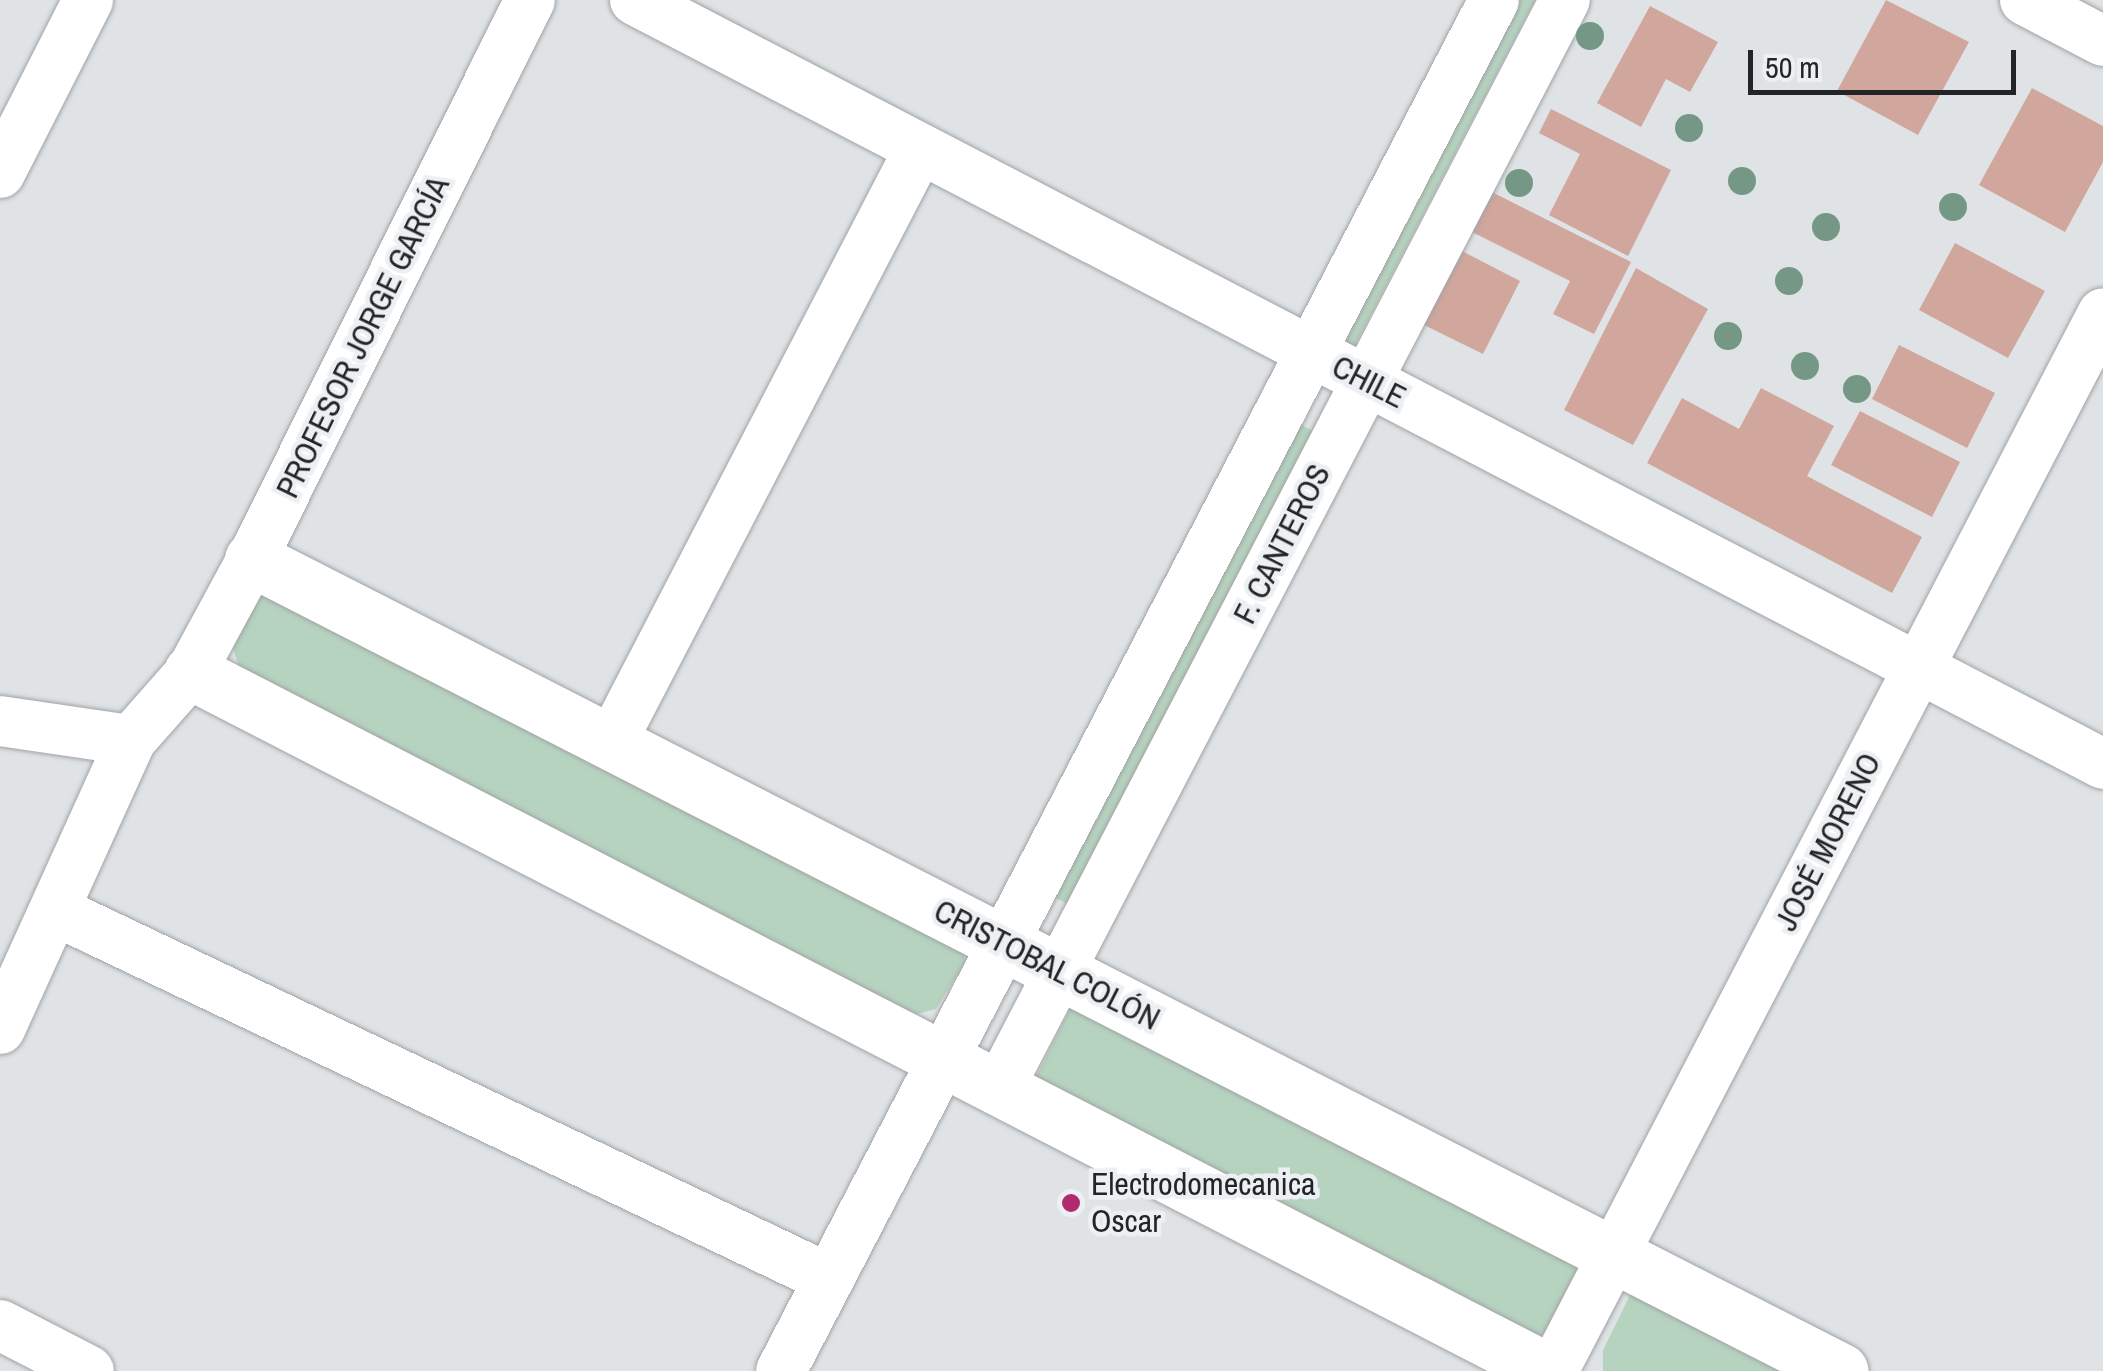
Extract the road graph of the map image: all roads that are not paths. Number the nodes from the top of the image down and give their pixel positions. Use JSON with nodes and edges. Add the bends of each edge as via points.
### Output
{"nodes":[{"id":1,"x":88,"y":0,"type":"edge"},
{"id":2,"x":530,"y":0,"type":"edge"},
{"id":3,"x":635,"y":0,"type":"edge"},
{"id":4,"x":1494,"y":0,"type":"edge"},
{"id":5,"x":1565,"y":0,"type":"edge"},
{"id":6,"x":2025,"y":0,"type":"edge"},
{"id":7,"x":2103,"y":41,"type":"edge"},
{"id":8,"x":920,"y":148,"type":"junction"},
{"id":9,"x":0,"y":173,"type":"edge"},
{"id":10,"x":2103,"y":313,"type":"edge"},
{"id":11,"x":1310,"y":352,"type":"junction"},
{"id":12,"x":1367,"y":381,"type":"junction"},
{"id":13,"x":252,"y":559,"type":"junction"},
{"id":14,"x":1918,"y":668,"type":"junction"},
{"id":15,"x":191,"y":672,"type":"junction"},
{"id":16,"x":0,"y":722,"type":"edge"},
{"id":17,"x":130,"y":740,"type":"junction"},
{"id":18,"x":611,"y":742,"type":"junction"},
{"id":19,"x":2103,"y":764,"type":"edge"},
{"id":20,"x":58,"y":912,"type":"junction"},
{"id":21,"x":1003,"y":943,"type":"junction"},
{"id":22,"x":1060,"y":972,"type":"junction"},
{"id":23,"x":0,"y":1029,"type":"edge"},
{"id":24,"x":943,"y":1059,"type":"junction"},
{"id":25,"x":999,"y":1088,"type":"junction"},
{"id":26,"x":1614,"y":1255,"type":"junction"},
{"id":27,"x":829,"y":1279,"type":"junction"},
{"id":28,"x":0,"y":1325,"type":"edge"},
{"id":29,"x":89,"y":1371,"type":"edge"},
{"id":30,"x":781,"y":1371,"type":"edge"},
{"id":31,"x":1550,"y":1371,"type":"edge"},
{"id":32,"x":1841,"y":1371,"type":"edge"}],
"edges":[{"from":1,"to":9,"type":"street"},
{"from":2,"to":13,"type":"street","name":"PROFESOR JORGE GARCÍA"},
{"from":3,"to":8,"type":"street","name":"CHILE"},
{"from":4,"to":11,"type":"street","name":"F. CANTEROS"},
{"from":5,"to":12,"type":"street","name":"F. CANTEROS"},
{"from":6,"to":7,"type":"street"},
{"from":8,"to":11,"type":"street","name":"CHILE"},
{"from":8,"to":18,"type":"street"},
{"from":10,"to":14,"type":"street","name":"JOSÉ MORENO"},
{"from":11,"to":12,"type":"street","name":"CHILE"},
{"from":11,"to":21,"type":"street","name":"F. CANTEROS"},
{"from":12,"to":14,"type":"street","name":"CHILE"},
{"from":12,"to":22,"type":"street","name":"F. CANTEROS"},
{"from":13,"to":15,"type":"street","name":"PROFESOR JORGE GARCÍA"},
{"from":13,"to":18,"type":"main road","name":"CRISTOBAL COLÓN"},
{"from":14,"to":19,"type":"street","name":"CHILE"},
{"from":14,"to":26,"type":"street","name":"JOSÉ MORENO"},
{"from":15,"to":17,"type":"street","name":"PROFESOR JORGE GARCÍA"},
{"from":15,"to":24,"type":"main road"},
{"from":16,"to":17,"type":"street"},
{"from":17,"to":20,"type":"street","name":"PROFESOR JORGE GARCÍA"},
{"from":18,"to":21,"type":"main road","name":"CRISTOBAL COLÓN"},
{"from":20,"to":23,"type":"street","name":"PROFESOR JORGE GARCÍA"},
{"from":20,"to":27,"type":"street"},
{"from":21,"to":22,"type":"main road","name":"CRISTOBAL COLÓN"},
{"from":21,"to":24,"type":"street","name":"F. CANTEROS"},
{"from":22,"to":25,"type":"street","name":"F. CANTEROS"},
{"from":22,"to":26,"type":"main road","name":"CRISTOBAL COLÓN"},
{"from":24,"to":25,"type":"main road"},
{"from":24,"to":27,"type":"street","name":"F. CANTEROS"},
{"from":25,"to":31,"type":"main road"},
{"from":26,"to":31,"type":"street","name":"JOSÉ MORENO"},
{"from":26,"to":32,"type":"main road","name":"CRISTOBAL COLÓN"},
{"from":27,"to":30,"type":"street","name":"F. CANTEROS"},
{"from":28,"to":29,"type":"street"}]}
